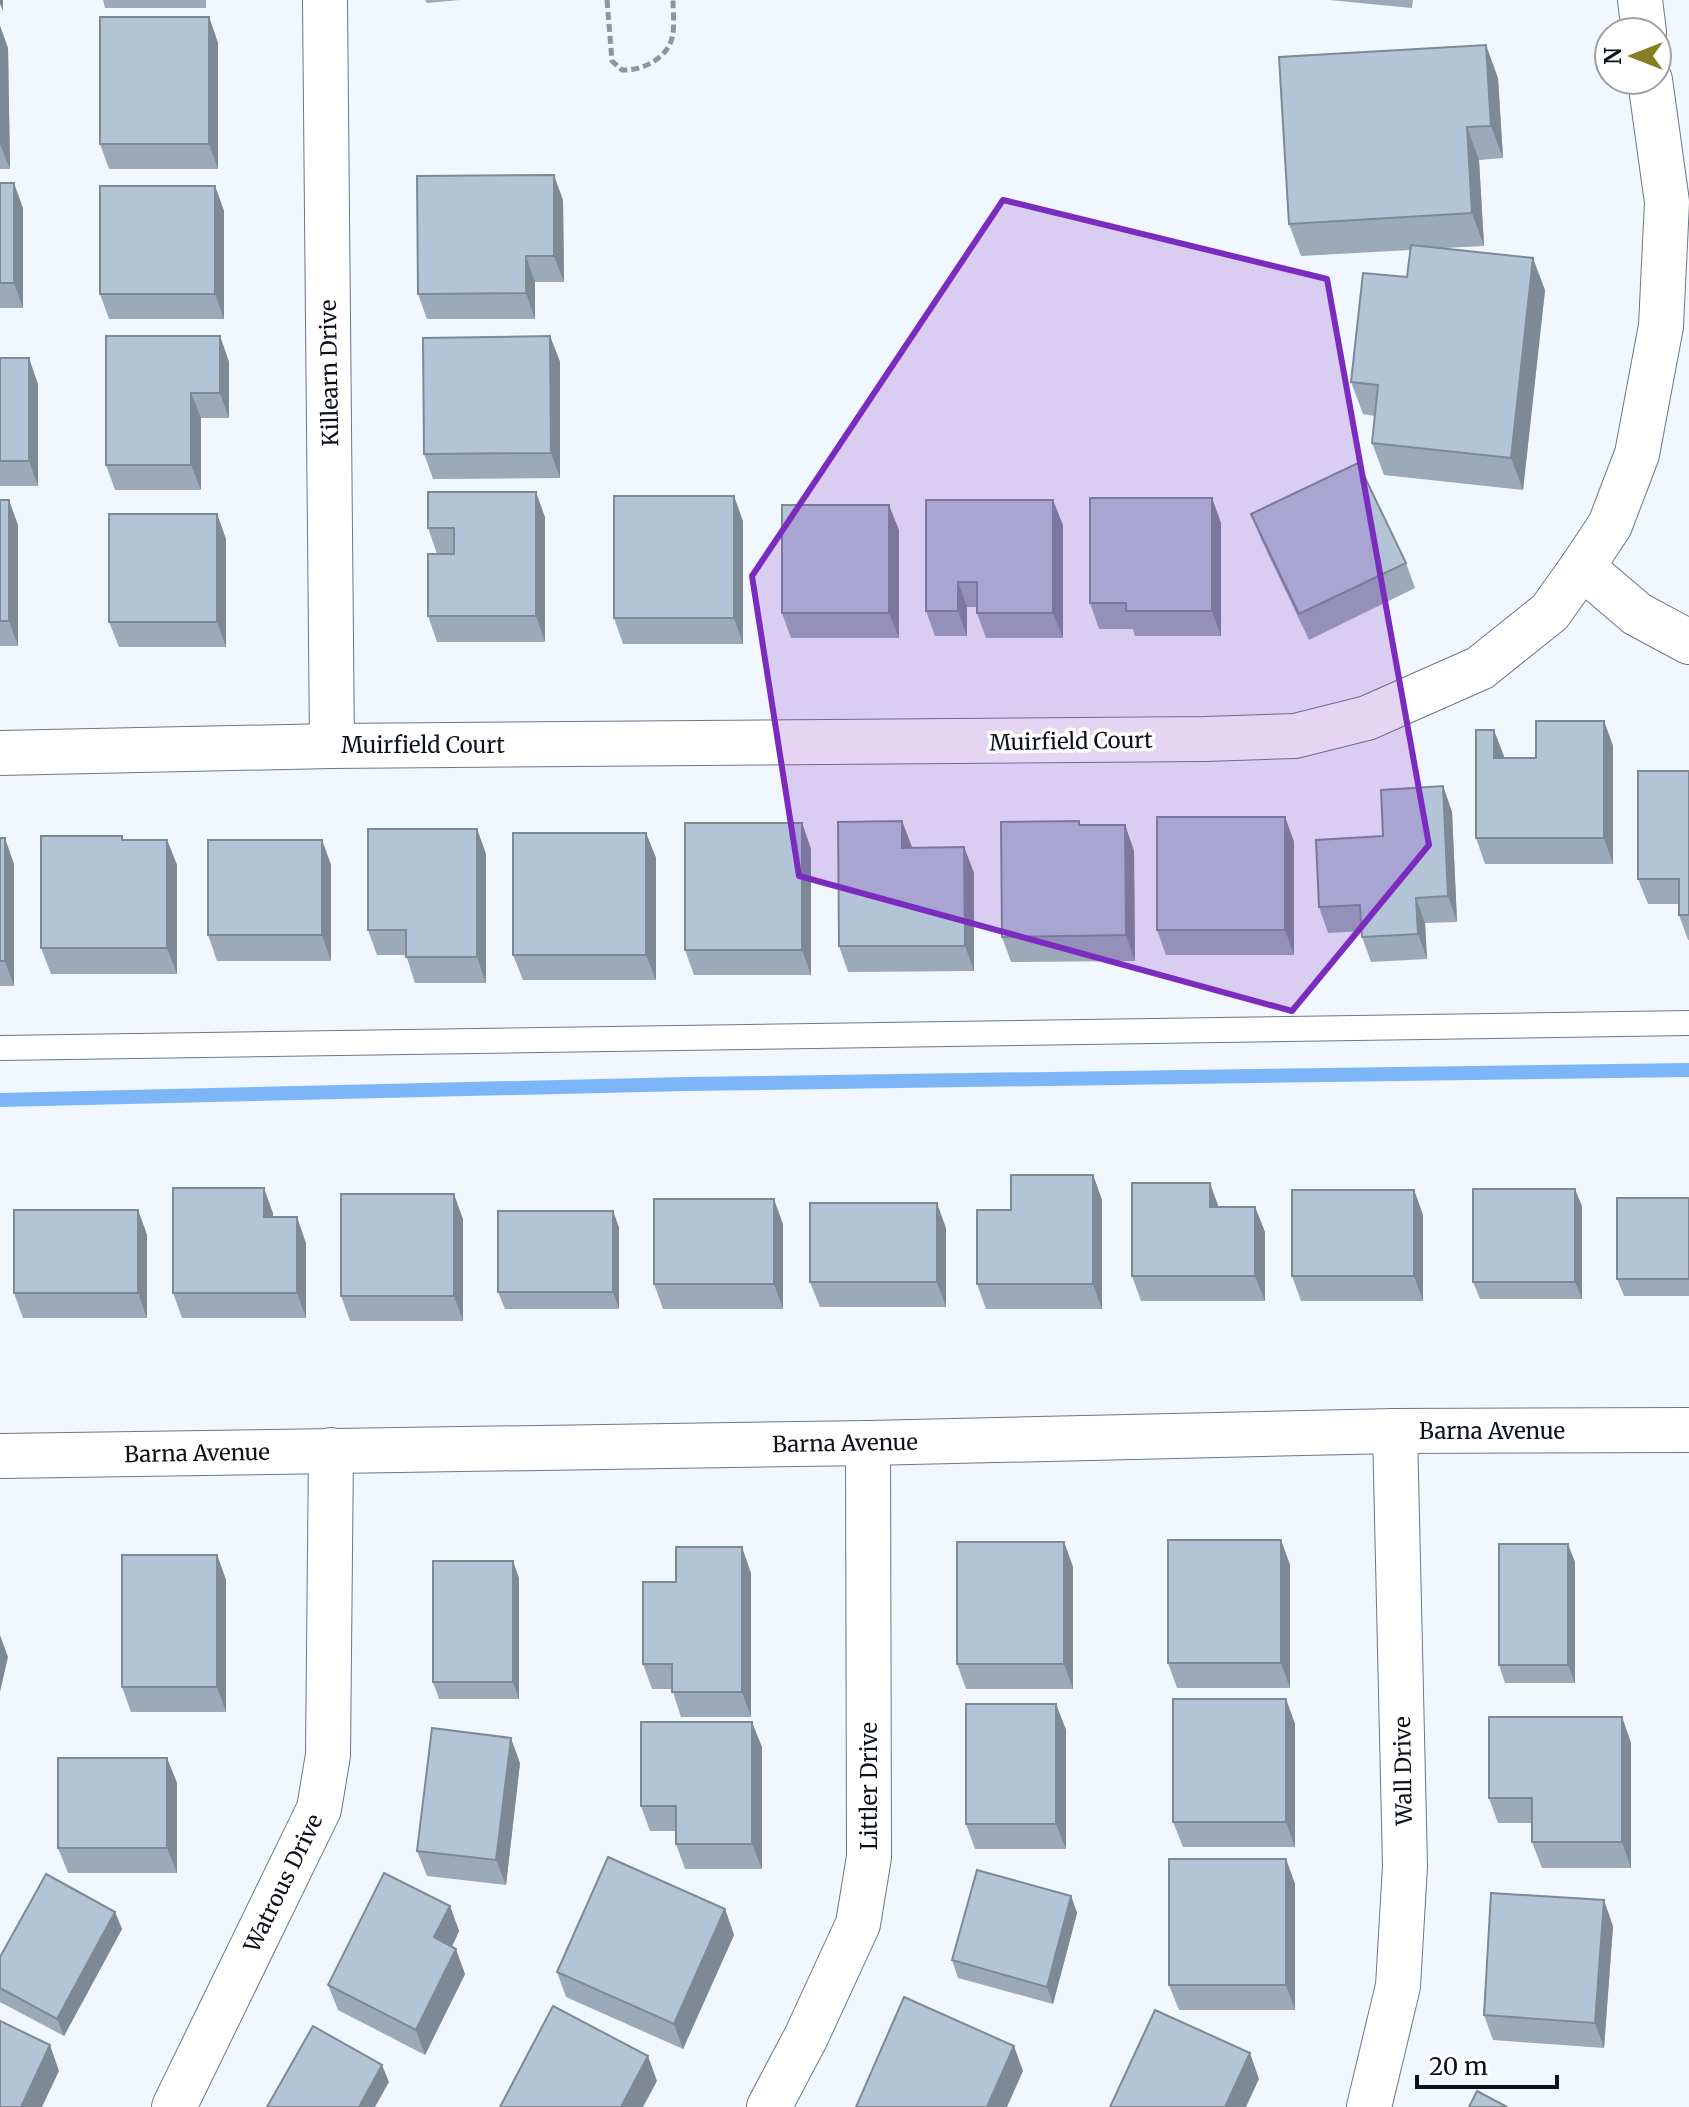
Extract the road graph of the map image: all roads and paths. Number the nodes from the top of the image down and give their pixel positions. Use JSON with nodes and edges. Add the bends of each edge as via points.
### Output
{"nodes":[{"id":1,"x":325,"y":0,"type":"edge"},
{"id":2,"x":607,"y":0,"type":"edge"},
{"id":3,"x":673,"y":0,"type":"edge"},
{"id":4,"x":1652,"y":96,"type":"edge"},
{"id":5,"x":1582,"y":567,"type":"junction"},
{"id":6,"x":1689,"y":642,"type":"edge"},
{"id":7,"x":332,"y":746,"type":"junction"},
{"id":8,"x":0,"y":753,"type":"edge"},
{"id":9,"x":1689,"y":1023,"type":"edge"},
{"id":10,"x":0,"y":1048,"type":"edge"},
{"id":11,"x":1689,"y":1430,"type":"edge"},
{"id":12,"x":1395,"y":1431,"type":"junction"},
{"id":13,"x":868,"y":1443,"type":"junction"},
{"id":14,"x":331,"y":1450,"type":"junction"},
{"id":15,"x":0,"y":1456,"type":"edge"},
{"id":16,"x":174,"y":2107,"type":"edge"},
{"id":17,"x":769,"y":2107,"type":"edge"},
{"id":18,"x":1369,"y":2107,"type":"edge"}],
"edges":[{"from":1,"to":7,"type":"street","name":"Killearn Drive"},
{"from":2,"to":3,"type":"path","via":[[612,61],[622,70],[634,71],[669,48]]},
{"from":4,"to":5,"type":"street","name":"Muirfield Court","via":[[1667,202],[1661,326],[1637,454],[1610,525]]},
{"from":5,"to":6,"type":"street","via":[[1637,614]]},
{"from":5,"to":7,"type":"street","name":"Muirfield Court","via":[[1550,612],[1480,668],[1367,718],[1295,736]]},
{"from":7,"to":8,"type":"street","name":"Muirfield Court"},
{"from":9,"to":10,"type":"lane"},
{"from":11,"to":12,"type":"street","name":"Barna Avenue"},
{"from":12,"to":13,"type":"street","name":"Barna Avenue"},
{"from":12,"to":18,"type":"street","name":"Wall Drive","via":[[1405,1866],[1398,1986]]},
{"from":13,"to":14,"type":"street","name":"Barna Avenue"},
{"from":13,"to":17,"type":"street","name":"Littler Drive","via":[[869,1857],[858,1924]]},
{"from":14,"to":15,"type":"street","name":"Barna Avenue"},
{"from":14,"to":16,"type":"street","name":"Watrous Drive","via":[[328,1755],[319,1809]]}]}
